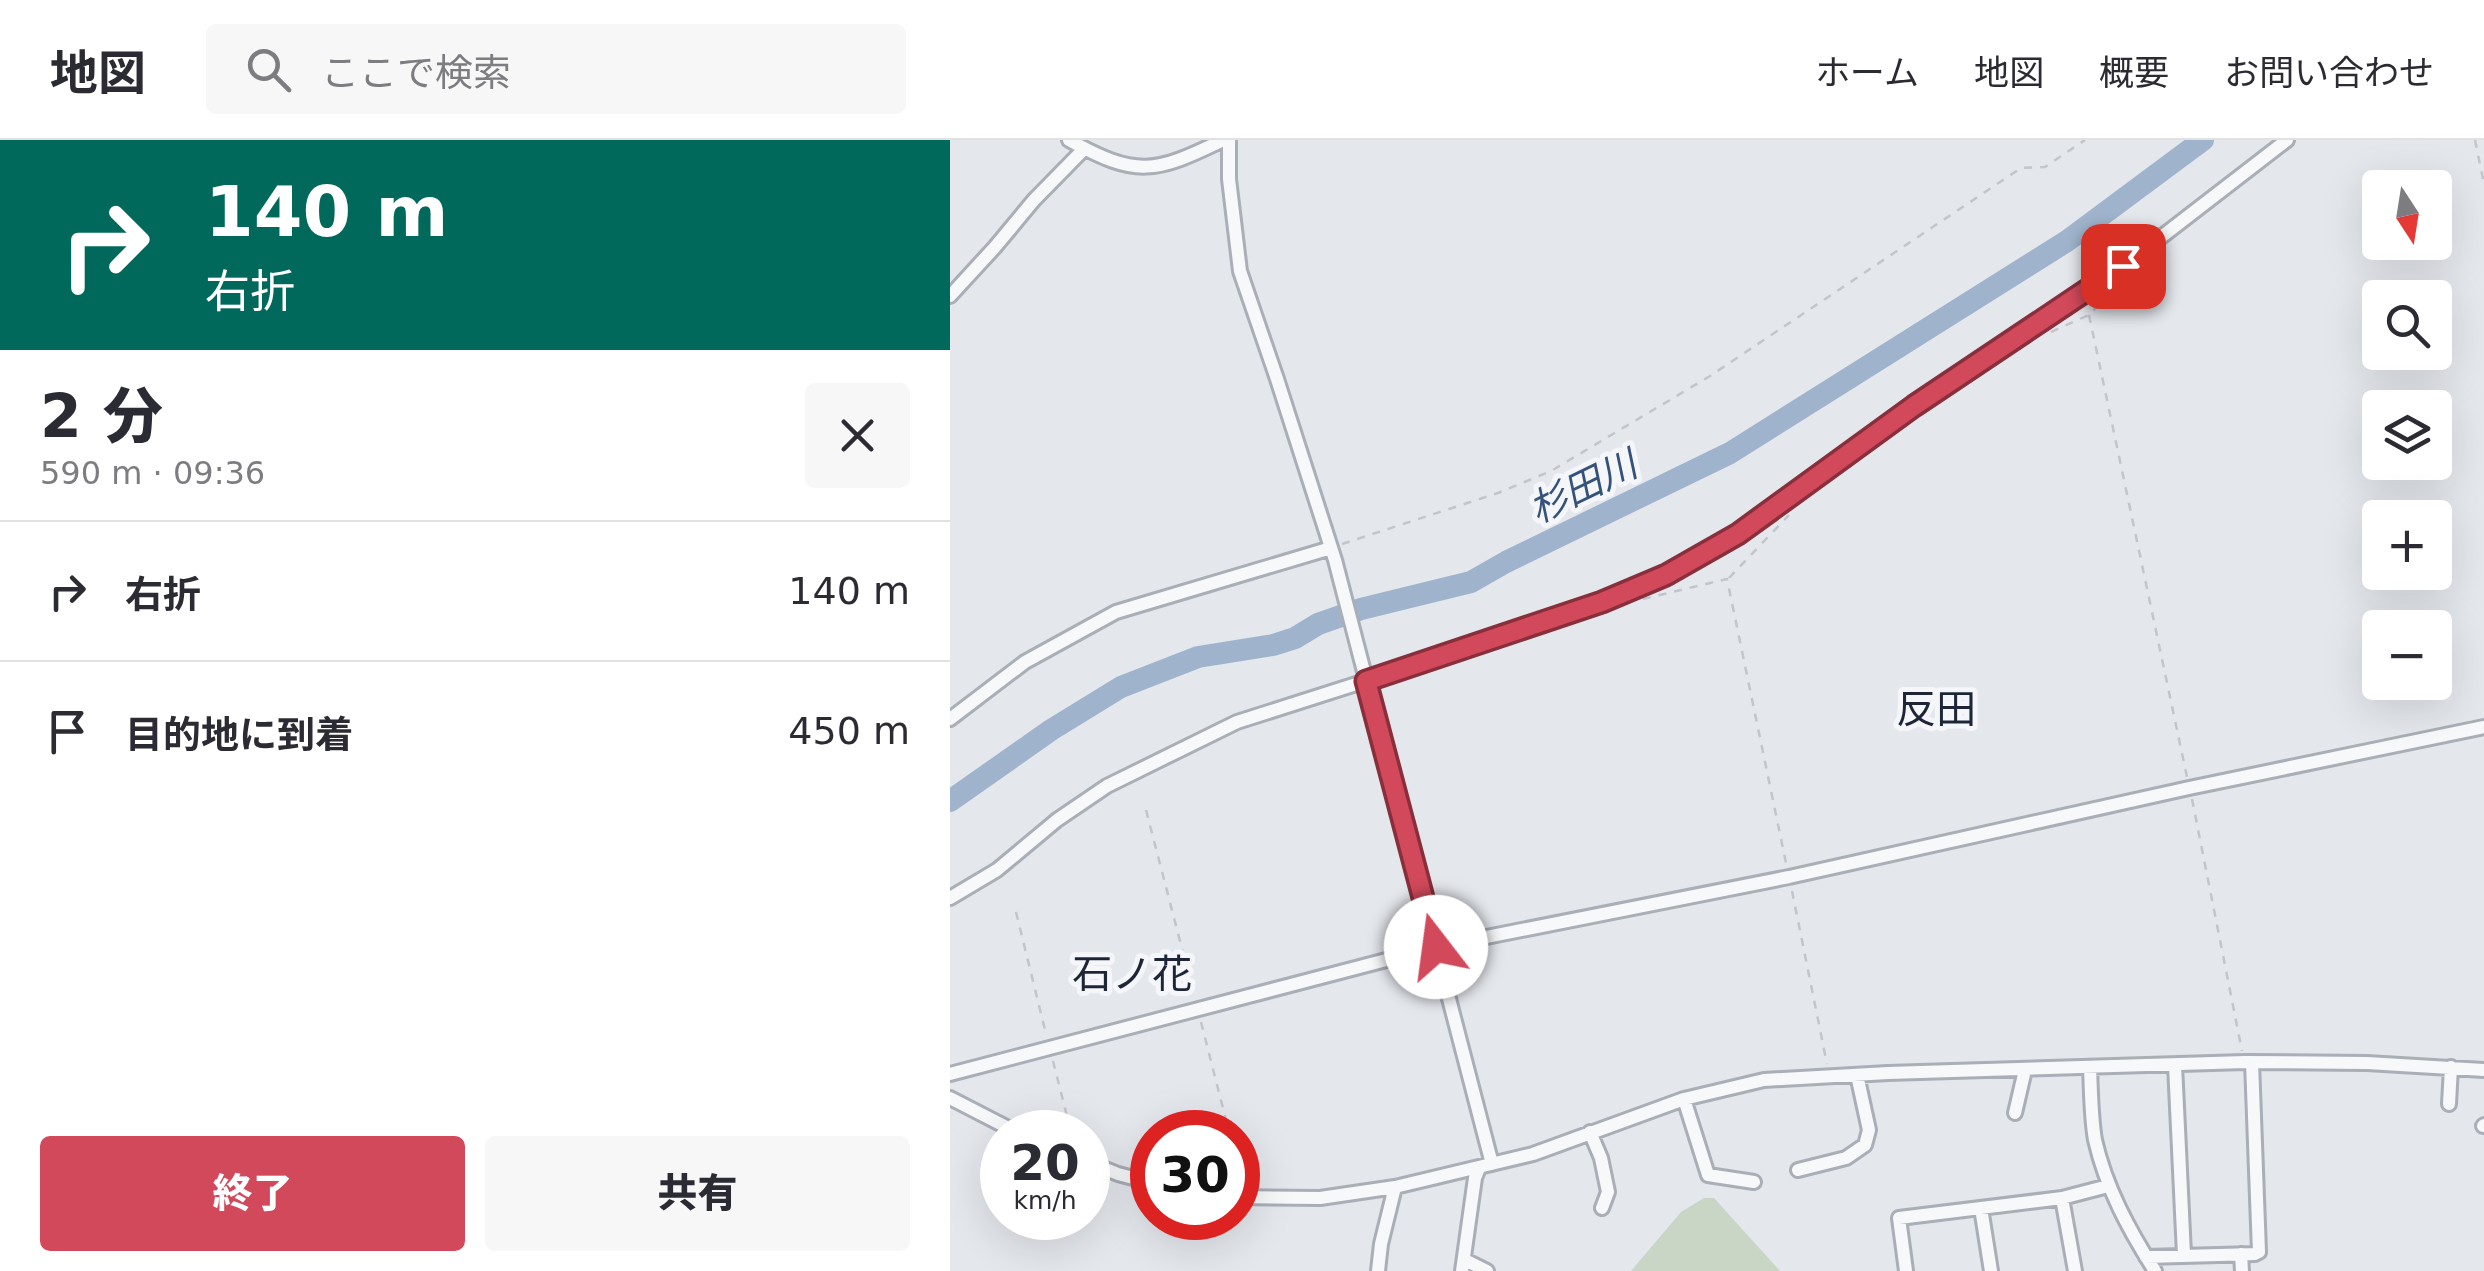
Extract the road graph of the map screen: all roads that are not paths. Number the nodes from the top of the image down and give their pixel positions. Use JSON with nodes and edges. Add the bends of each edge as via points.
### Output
{"nodes":[{"id":1,"x":1069,"y":140,"type":"edge"},
{"id":2,"x":1226,"y":140,"type":"edge"},
{"id":3,"x":2287,"y":140,"type":"edge"},
{"id":4,"x":1084,"y":148,"type":"junction"},
{"id":5,"x":950,"y":296,"type":"edge"},
{"id":6,"x":1332,"y":554,"type":"junction"},
{"id":7,"x":1364,"y":675,"type":"junction"},
{"id":8,"x":950,"y":720,"type":"edge"},
{"id":9,"x":2484,"y":727,"type":"edge"},
{"id":10,"x":950,"y":898,"type":"edge"},
{"id":11,"x":1436,"y":947,"type":"junction"},
{"id":12,"x":2248,"y":1062,"type":"junction"},
{"id":13,"x":2175,"y":1065,"type":"junction"},
{"id":14,"x":2451,"y":1067,"type":"junction"},
{"id":15,"x":2090,"y":1068,"type":"junction"},
{"id":16,"x":2024,"y":1070,"type":"junction"},
{"id":17,"x":2484,"y":1070,"type":"edge"},
{"id":18,"x":950,"y":1074,"type":"edge"},
{"id":19,"x":1858,"y":1075,"type":"junction"},
{"id":20,"x":950,"y":1098,"type":"edge"},
{"id":21,"x":1684,"y":1099,"type":"junction"},
{"id":22,"x":2449,"y":1104,"type":"dead end"},
{"id":23,"x":2015,"y":1112,"type":"dead end"},
{"id":24,"x":980,"y":1113,"type":"edge"},
{"id":25,"x":1590,"y":1132,"type":"junction"},
{"id":26,"x":1486,"y":1166,"type":"junction"},
{"id":27,"x":1798,"y":1170,"type":"dead end"},
{"id":28,"x":1754,"y":1182,"type":"dead end"},
{"id":29,"x":2108,"y":1186,"type":"junction"},
{"id":30,"x":1394,"y":1187,"type":"junction"},
{"id":31,"x":1260,"y":1198,"type":"edge"},
{"id":32,"x":2062,"y":1198,"type":"junction"},
{"id":33,"x":1602,"y":1208,"type":"dead end"},
{"id":34,"x":1981,"y":1208,"type":"junction"},
{"id":35,"x":2240,"y":1254,"type":"junction"},
{"id":36,"x":2184,"y":1255,"type":"junction"},
{"id":37,"x":2146,"y":1257,"type":"junction"},
{"id":38,"x":1466,"y":1267,"type":"edge"},
{"id":39,"x":1378,"y":1271,"type":"edge"},
{"id":40,"x":1487,"y":1271,"type":"edge"},
{"id":41,"x":1906,"y":1271,"type":"edge"},
{"id":42,"x":1991,"y":1271,"type":"edge"},
{"id":43,"x":2075,"y":1271,"type":"edge"},
{"id":44,"x":2154,"y":1271,"type":"edge"},
{"id":45,"x":2242,"y":1271,"type":"edge"}],
"edges":[{"from":1,"to":4,"type":"street"},
{"from":2,"to":4,"type":"street","via":[[1162,166],[1132,167]]},
{"from":2,"to":6,"type":"street","via":[[1240,272]]},
{"from":3,"to":7,"type":"street","via":[[2147,248],[1738,534],[1602,602]]},
{"from":4,"to":5,"type":"street"},
{"from":6,"to":7,"type":"street"},
{"from":6,"to":8,"type":"street","via":[[1116,612],[1024,662]]},
{"from":7,"to":10,"type":"street","via":[[1237,722],[1106,786]]},
{"from":7,"to":11,"type":"street"},
{"from":9,"to":11,"type":"street"},
{"from":11,"to":18,"type":"street"},
{"from":11,"to":26,"type":"street"},
{"from":12,"to":13,"type":"street"},
{"from":12,"to":14,"type":"street"},
{"from":12,"to":35,"type":"street","via":[[2259,1252]]},
{"from":13,"to":15,"type":"street"},
{"from":13,"to":36,"type":"street"},
{"from":14,"to":17,"type":"street"},
{"from":14,"to":22,"type":"street"},
{"from":15,"to":16,"type":"street"},
{"from":15,"to":29,"type":"street","via":[[2095,1137]]},
{"from":16,"to":19,"type":"street"},
{"from":16,"to":23,"type":"street"},
{"from":19,"to":21,"type":"street","via":[[1764,1080]]},
{"from":19,"to":27,"type":"street","via":[[1869,1130],[1865,1145],[1846,1158]]},
{"from":20,"to":24,"type":"street"},
{"from":21,"to":25,"type":"street"},
{"from":21,"to":28,"type":"street","via":[[1708,1175]]},
{"from":25,"to":26,"type":"street"},
{"from":25,"to":33,"type":"street","via":[[1608,1192]]},
{"from":26,"to":30,"type":"street"},
{"from":26,"to":38,"type":"street","via":[[1475,1178]]},
{"from":29,"to":32,"type":"street"},
{"from":29,"to":37,"type":"street"},
{"from":30,"to":31,"type":"street"},
{"from":30,"to":39,"type":"street"},
{"from":32,"to":34,"type":"street"},
{"from":32,"to":43,"type":"street"},
{"from":34,"to":41,"type":"street","via":[[1898,1218]]},
{"from":34,"to":42,"type":"street"},
{"from":35,"to":36,"type":"street"},
{"from":35,"to":45,"type":"street"},
{"from":36,"to":37,"type":"street"},
{"from":37,"to":44,"type":"street"},
{"from":38,"to":40,"type":"street"}]}
